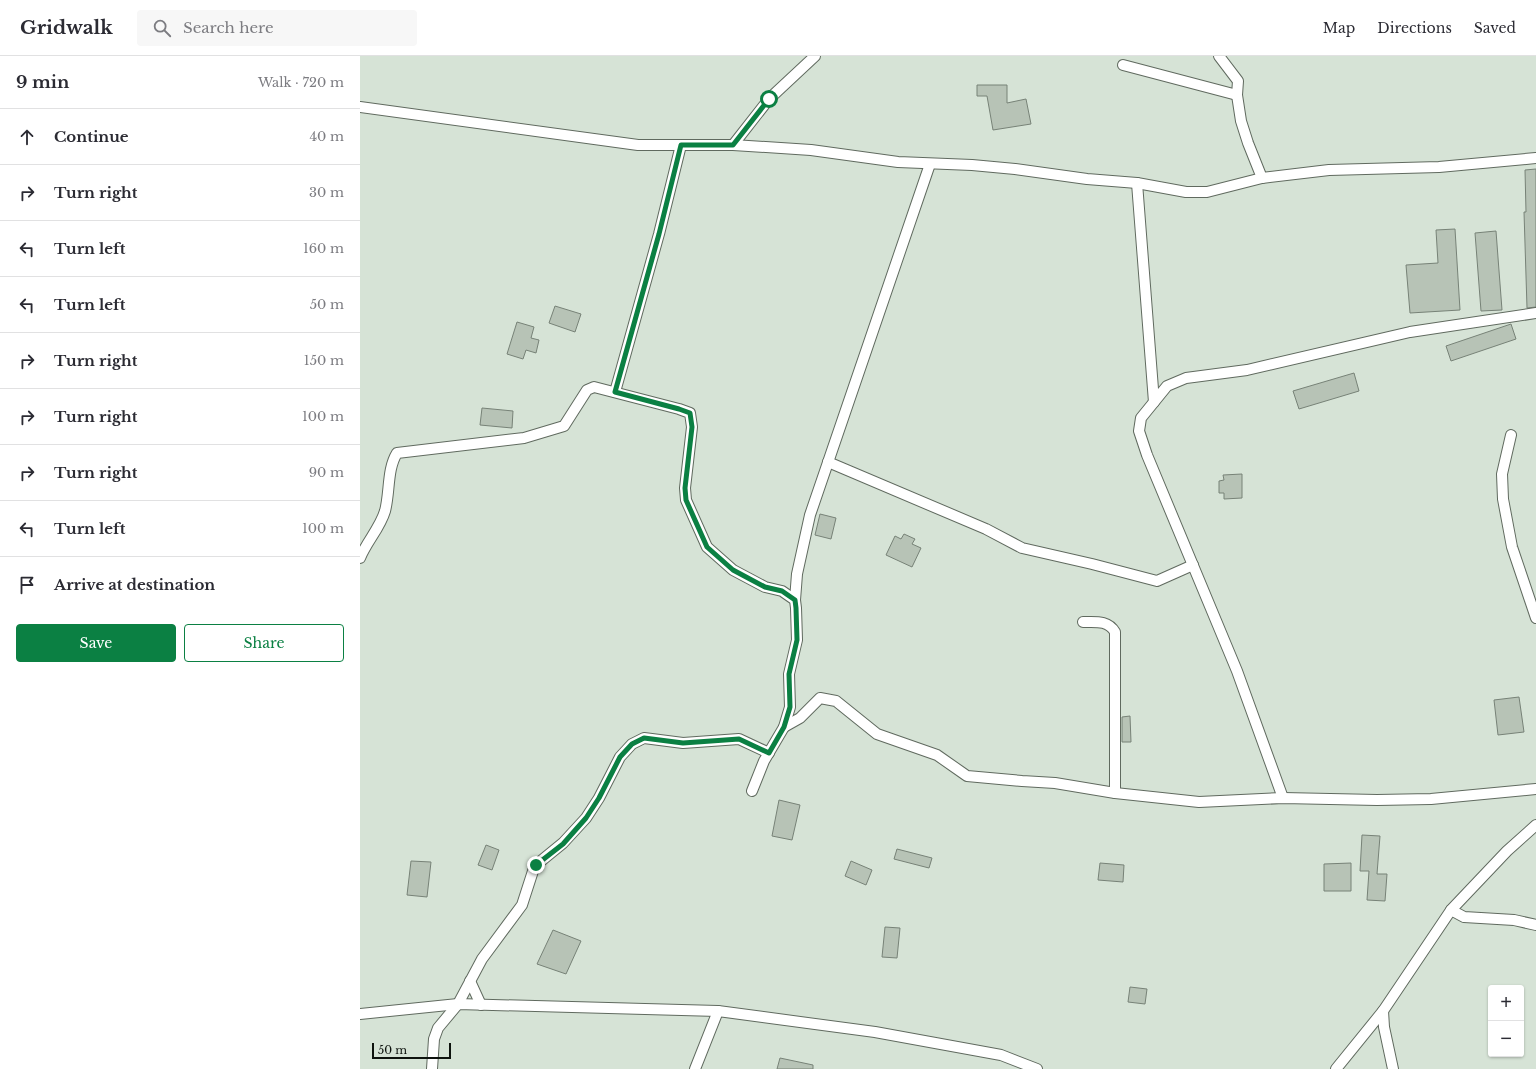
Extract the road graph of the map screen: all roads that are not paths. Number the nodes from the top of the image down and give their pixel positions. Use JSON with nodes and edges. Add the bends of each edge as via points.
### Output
{"nodes":[{"id":1,"x":815,"y":56,"type":"edge"},
{"id":2,"x":1219,"y":56,"type":"edge"},
{"id":3,"x":1123,"y":65,"type":"dead end"},
{"id":4,"x":1237,"y":95,"type":"junction"},
{"id":5,"x":360,"y":107,"type":"edge"},
{"id":6,"x":681,"y":145,"type":"junction"},
{"id":7,"x":733,"y":145,"type":"junction"},
{"id":8,"x":1536,"y":158,"type":"edge"},
{"id":9,"x":930,"y":164,"type":"junction"},
{"id":10,"x":1262,"y":178,"type":"junction"},
{"id":11,"x":1137,"y":183,"type":"junction"},
{"id":12,"x":1536,"y":313,"type":"edge"},
{"id":13,"x":615,"y":392,"type":"junction"},
{"id":14,"x":1154,"y":402,"type":"junction"},
{"id":15,"x":1511,"y":435,"type":"dead end"},
{"id":16,"x":828,"y":462,"type":"junction"},
{"id":17,"x":360,"y":558,"type":"edge"},
{"id":18,"x":1193,"y":565,"type":"junction"},
{"id":19,"x":795,"y":600,"type":"junction"},
{"id":20,"x":1536,"y":618,"type":"edge"},
{"id":21,"x":1083,"y":622,"type":"dead end"},
{"id":22,"x":790,"y":707,"type":"junction"},
{"id":23,"x":800,"y":718,"type":"junction"},
{"id":24,"x":784,"y":727,"type":"junction"},
{"id":25,"x":769,"y":753,"type":"junction"},
{"id":26,"x":1536,"y":789,"type":"edge"},
{"id":27,"x":752,"y":791,"type":"dead end"},
{"id":28,"x":1115,"y":793,"type":"junction"},
{"id":29,"x":1282,"y":798,"type":"junction"},
{"id":30,"x":1536,"y":825,"type":"edge"},
{"id":31,"x":1451,"y":910,"type":"junction"},
{"id":32,"x":1536,"y":924,"type":"edge"},
{"id":33,"x":470,"y":981,"type":"junction"},
{"id":34,"x":458,"y":1004,"type":"junction"},
{"id":35,"x":481,"y":1005,"type":"junction"},
{"id":36,"x":718,"y":1011,"type":"junction"},
{"id":37,"x":1383,"y":1011,"type":"junction"},
{"id":38,"x":360,"y":1014,"type":"edge"},
{"id":39,"x":432,"y":1069,"type":"edge"},
{"id":40,"x":695,"y":1069,"type":"edge"},
{"id":41,"x":1037,"y":1069,"type":"edge"},
{"id":42,"x":1336,"y":1069,"type":"edge"},
{"id":43,"x":1393,"y":1069,"type":"edge"}],
"edges":[{"from":1,"to":7,"type":"street","via":[[769,99]]},
{"from":2,"to":4,"type":"street","via":[[1238,81]]},
{"from":3,"to":4,"type":"street"},
{"from":4,"to":10,"type":"street","via":[[1241,121]]},
{"from":5,"to":6,"type":"street","via":[[638,145]]},
{"from":6,"to":7,"type":"street"},
{"from":6,"to":13,"type":"street"},
{"from":7,"to":9,"type":"street","via":[[811,150]]},
{"from":8,"to":10,"type":"street","via":[[1439,167],[1329,170]]},
{"from":9,"to":11,"type":"street","via":[[972,165]]},
{"from":9,"to":16,"type":"street"},
{"from":10,"to":11,"type":"street","via":[[1208,192],[1186,192]]},
{"from":11,"to":14,"type":"street"},
{"from":12,"to":14,"type":"street","via":[[1410,332],[1247,370],[1186,378],[1167,386]]},
{"from":13,"to":17,"type":"street","via":[[594,387],[587,390],[564,426],[524,438],[397,453],[392,460],[384,512]]},
{"from":13,"to":19,"type":"street","via":[[690,413],[692,427],[686,500],[707,547],[733,570],[765,587],[782,591]]},
{"from":14,"to":18,"type":"street","via":[[1141,418],[1139,431]]},
{"from":15,"to":20,"type":"street","via":[[1502,474],[1503,499],[1512,547]]},
{"from":16,"to":18,"type":"street","via":[[979,526],[1022,548],[1157,581]]},
{"from":16,"to":19,"type":"street","via":[[810,515],[797,574]]},
{"from":18,"to":29,"type":"street","via":[[1237,672]]},
{"from":19,"to":22,"type":"street","via":[[797,640],[789,674]]},
{"from":21,"to":28,"type":"street","via":[[1106,623],[1112,626],[1115,632]]},
{"from":22,"to":23,"type":"street"},
{"from":22,"to":24,"type":"street"},
{"from":23,"to":24,"type":"street"},
{"from":23,"to":28,"type":"street","via":[[820,698],[836,701],[877,734],[937,755],[967,776],[1055,783]]},
{"from":24,"to":25,"type":"street"},
{"from":25,"to":27,"type":"street"},
{"from":25,"to":33,"type":"street","via":[[739,739],[683,743],[644,738],[632,744],[620,757],[586,818],[563,844],[536,865],[522,905],[482,959]]},
{"from":26,"to":29,"type":"street","via":[[1431,799]]},
{"from":28,"to":29,"type":"street","via":[[1199,802]]},
{"from":30,"to":31,"type":"street","via":[[1507,851]]},
{"from":31,"to":32,"type":"street","via":[[1464,916]]},
{"from":31,"to":37,"type":"street"},
{"from":33,"to":34,"type":"street"},
{"from":33,"to":35,"type":"street"},
{"from":34,"to":35,"type":"street"},
{"from":34,"to":38,"type":"street"},
{"from":34,"to":39,"type":"street","via":[[438,1028],[434,1039]]},
{"from":35,"to":36,"type":"street"},
{"from":36,"to":40,"type":"street"},
{"from":36,"to":41,"type":"street","via":[[875,1032],[1001,1055]]},
{"from":37,"to":42,"type":"street"},
{"from":37,"to":43,"type":"street"}]}
